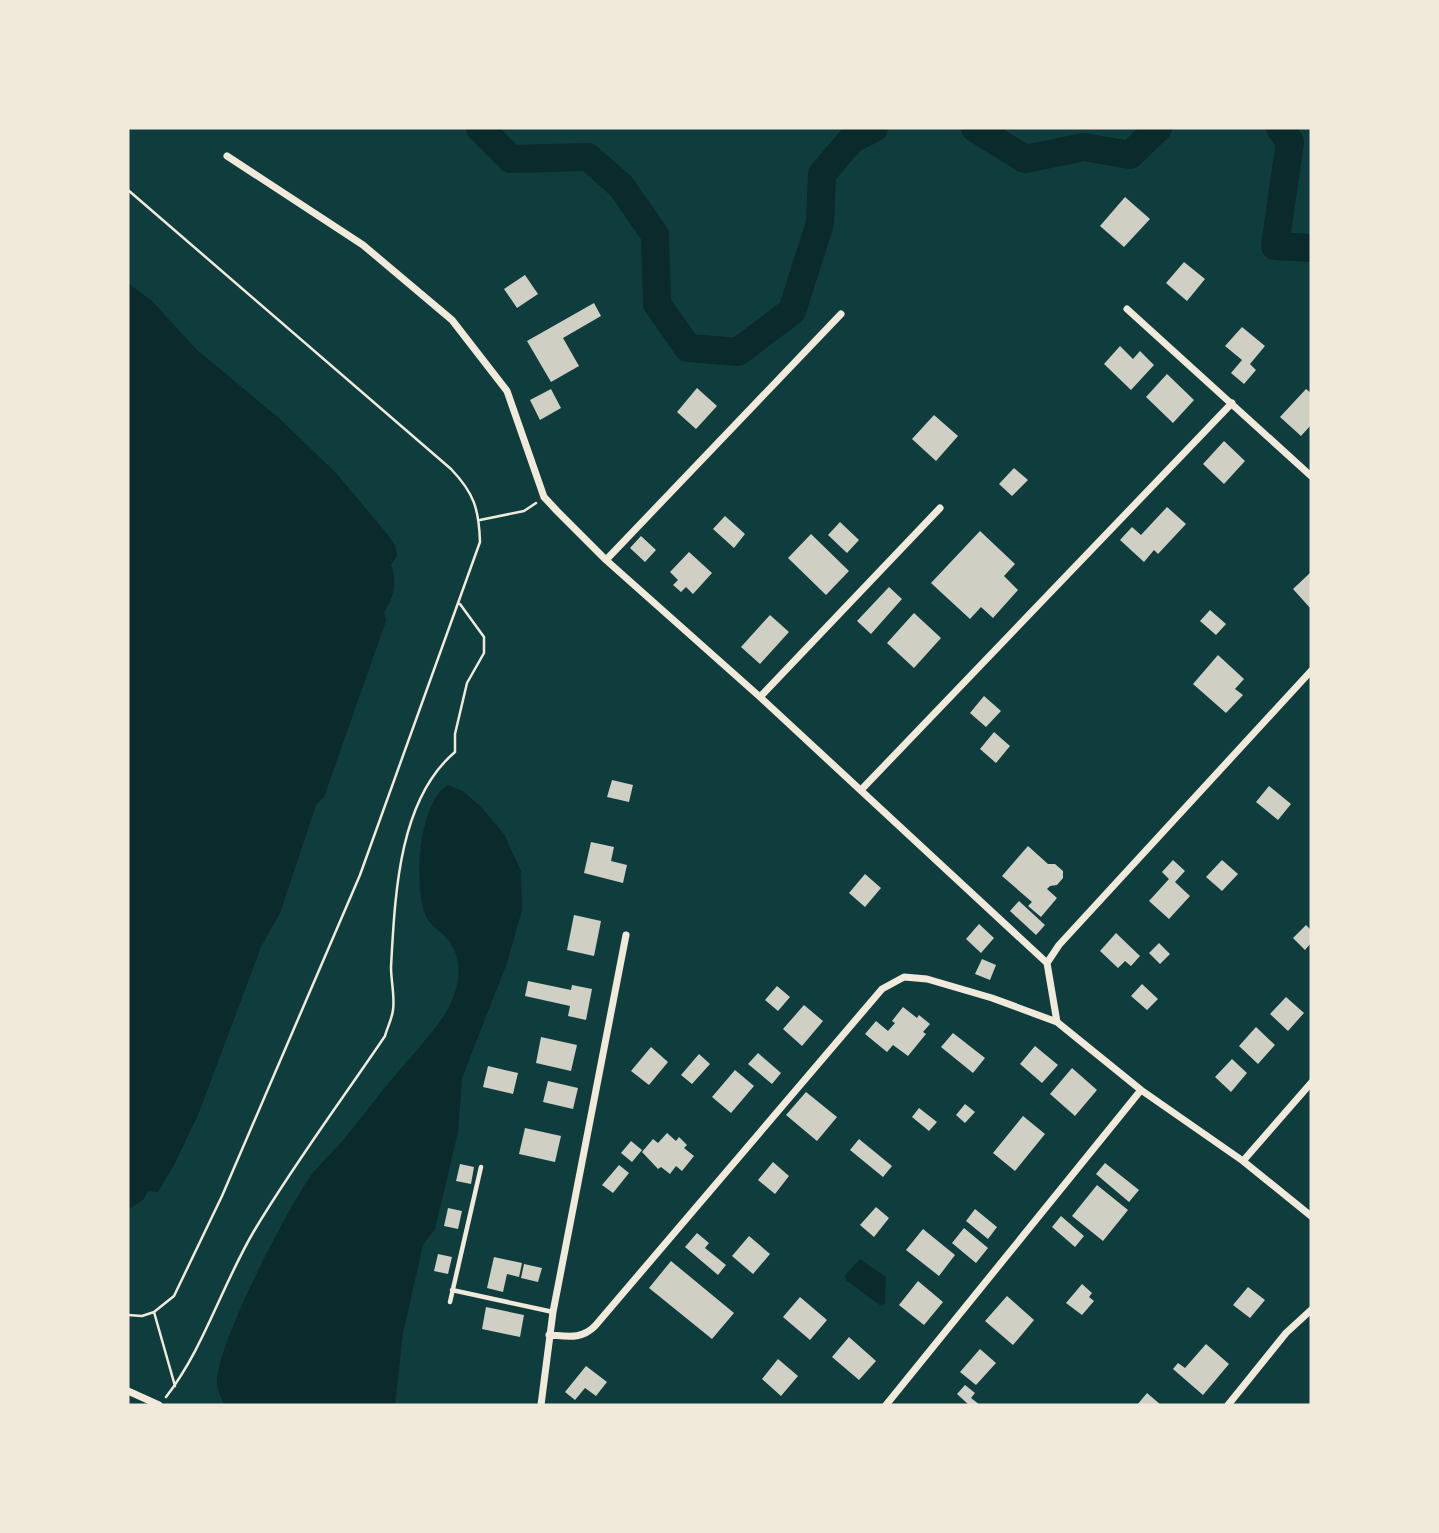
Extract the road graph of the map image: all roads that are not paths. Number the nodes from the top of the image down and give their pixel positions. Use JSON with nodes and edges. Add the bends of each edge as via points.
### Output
{"nodes":[{"id":1,"x":227,"y":156,"type":"dead end"},
{"id":2,"x":1127,"y":309,"type":"dead end"},
{"id":3,"x":841,"y":314,"type":"dead end"},
{"id":4,"x":1232,"y":403,"type":"junction"},
{"id":5,"x":1311,"y":476,"type":"edge"},
{"id":6,"x":940,"y":508,"type":"dead end"},
{"id":7,"x":606,"y":560,"type":"junction"},
{"id":8,"x":1311,"y":671,"type":"edge"},
{"id":9,"x":760,"y":697,"type":"junction"},
{"id":10,"x":861,"y":790,"type":"junction"},
{"id":11,"x":626,"y":935,"type":"dead end"},
{"id":12,"x":1046,"y":963,"type":"junction"},
{"id":13,"x":1058,"y":1022,"type":"junction"},
{"id":14,"x":1311,"y":1083,"type":"edge"},
{"id":15,"x":1141,"y":1090,"type":"junction"},
{"id":16,"x":1243,"y":1161,"type":"junction"},
{"id":17,"x":481,"y":1167,"type":"dead end"},
{"id":18,"x":1311,"y":1216,"type":"edge"},
{"id":19,"x":452,"y":1290,"type":"junction"},
{"id":20,"x":450,"y":1302,"type":"dead end"},
{"id":21,"x":1311,"y":1310,"type":"edge"},
{"id":22,"x":553,"y":1312,"type":"junction"},
{"id":23,"x":549,"y":1335,"type":"junction"},
{"id":24,"x":129,"y":1393,"type":"edge"},
{"id":25,"x":160,"y":1405,"type":"edge"},
{"id":26,"x":541,"y":1405,"type":"edge"},
{"id":27,"x":886,"y":1405,"type":"edge"},
{"id":28,"x":1228,"y":1405,"type":"edge"}],
"edges":[{"from":1,"to":7,"type":"street","via":[[363,245],[452,320],[507,391],[544,497]]},
{"from":2,"to":4,"type":"street"},
{"from":3,"to":7,"type":"street"},
{"from":4,"to":5,"type":"street"},
{"from":4,"to":10,"type":"street"},
{"from":6,"to":9,"type":"street"},
{"from":7,"to":9,"type":"street"},
{"from":8,"to":12,"type":"street"},
{"from":9,"to":10,"type":"street"},
{"from":10,"to":12,"type":"street"},
{"from":11,"to":22,"type":"street"},
{"from":12,"to":13,"type":"street"},
{"from":13,"to":15,"type":"street"},
{"from":13,"to":23,"type":"street","via":[[927,978],[904,977],[892,982],[595,1326],[577,1337]]},
{"from":14,"to":16,"type":"street"},
{"from":15,"to":16,"type":"street"},
{"from":15,"to":27,"type":"street"},
{"from":16,"to":18,"type":"street"},
{"from":17,"to":19,"type":"lane"},
{"from":19,"to":20,"type":"lane"},
{"from":19,"to":22,"type":"lane"},
{"from":21,"to":28,"type":"street","via":[[1286,1333]]},
{"from":22,"to":23,"type":"street"},
{"from":23,"to":26,"type":"street"},
{"from":24,"to":25,"type":"street"}]}
